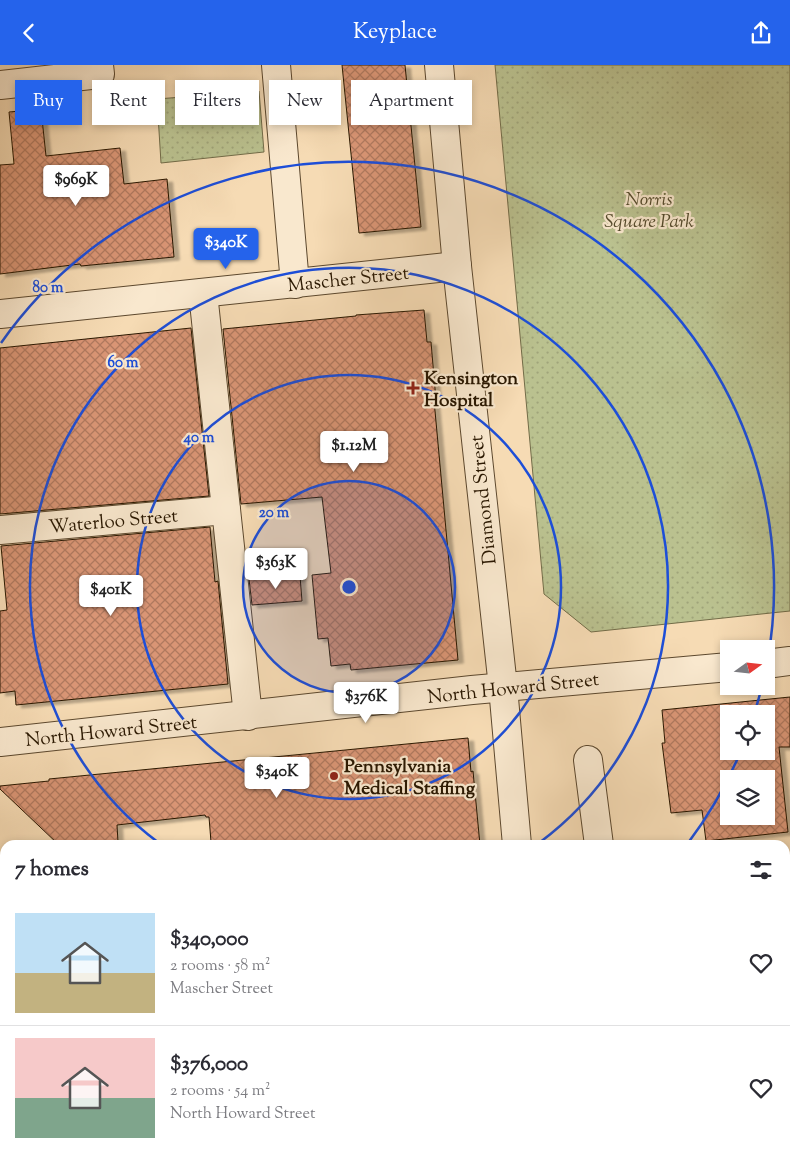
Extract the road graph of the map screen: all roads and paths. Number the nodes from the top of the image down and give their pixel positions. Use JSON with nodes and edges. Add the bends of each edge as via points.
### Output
{"nodes":[{"id":1,"x":99,"y":65,"type":"edge"},
{"id":2,"x":276,"y":65,"type":"edge"},
{"id":3,"x":439,"y":65,"type":"edge"},
{"id":4,"x":0,"y":85,"type":"edge"},
{"id":5,"x":457,"y":266,"type":"junction"},
{"id":6,"x":295,"y":284,"type":"junction"},
{"id":7,"x":203,"y":293,"type":"junction"},
{"id":8,"x":0,"y":314,"type":"edge"},
{"id":9,"x":226,"y":510,"type":"junction"},
{"id":10,"x":0,"y":530,"type":"edge"},
{"id":11,"x":790,"y":661,"type":"edge"},
{"id":12,"x":775,"y":663,"type":"edge"},
{"id":13,"x":720,"y":668,"type":"edge"},
{"id":14,"x":503,"y":687,"type":"junction"},
{"id":15,"x":248,"y":716,"type":"junction"},
{"id":16,"x":0,"y":742,"type":"edge"},
{"id":17,"x":588,"y":760,"type":"dead end"},
{"id":18,"x":517,"y":840,"type":"edge"},
{"id":19,"x":598,"y":840,"type":"edge"}],
"edges":[{"from":1,"to":4,"type":"street","via":[[100,74]]},
{"from":2,"to":6,"type":"street"},
{"from":3,"to":5,"type":"street","name":"Diamond Street"},
{"from":5,"to":6,"type":"street","name":"Mascher Street"},
{"from":5,"to":14,"type":"street","name":"Diamond Street"},
{"from":6,"to":7,"type":"street","name":"Mascher Street"},
{"from":7,"to":8,"type":"street","name":"Mascher Street"},
{"from":7,"to":9,"type":"street"},
{"from":9,"to":10,"type":"street","name":"Waterloo Street"},
{"from":9,"to":15,"type":"street"},
{"from":11,"to":12,"type":"street"},
{"from":13,"to":14,"type":"street","name":"North Howard Street"},
{"from":14,"to":15,"type":"street","name":"North Howard Street"},
{"from":14,"to":18,"type":"street","name":"Diamond Street"},
{"from":15,"to":16,"type":"street","name":"North Howard Street"},
{"from":17,"to":19,"type":"street"}]}
